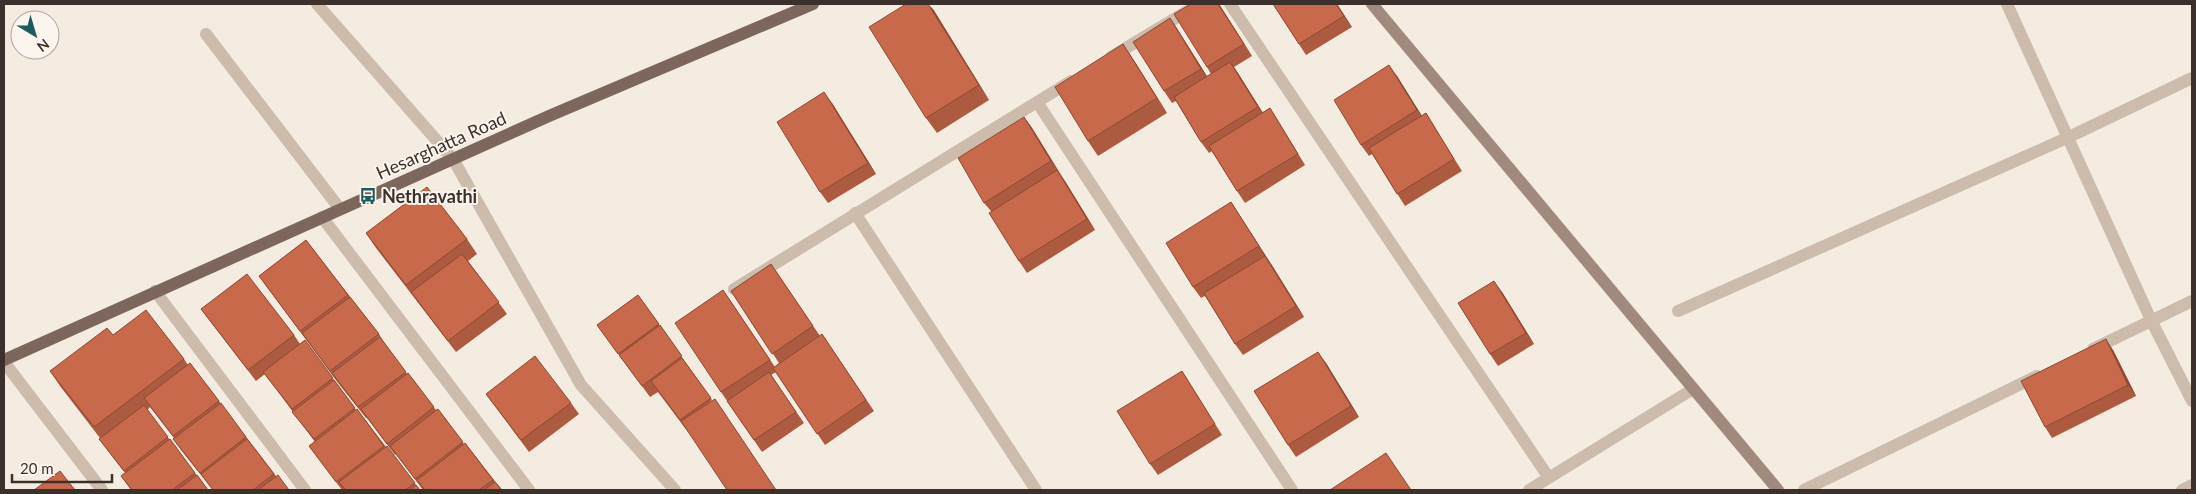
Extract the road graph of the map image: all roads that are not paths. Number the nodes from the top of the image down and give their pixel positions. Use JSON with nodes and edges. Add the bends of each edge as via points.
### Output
{"nodes":[{"id":1,"x":317,"y":4,"type":"edge"},
{"id":2,"x":813,"y":4,"type":"edge"},
{"id":3,"x":1199,"y":4,"type":"edge"},
{"id":4,"x":1230,"y":4,"type":"edge"},
{"id":5,"x":1372,"y":4,"type":"edge"},
{"id":6,"x":2007,"y":4,"type":"edge"},
{"id":7,"x":206,"y":34,"type":"dead end"},
{"id":8,"x":1097,"y":66,"type":"edge"},
{"id":9,"x":1080,"y":76,"type":"edge"},
{"id":10,"x":2192,"y":78,"type":"edge"},
{"id":11,"x":1037,"y":102,"type":"junction"},
{"id":12,"x":2068,"y":137,"type":"junction"},
{"id":13,"x":453,"y":159,"type":"junction"},
{"id":14,"x":340,"y":209,"type":"junction"},
{"id":15,"x":855,"y":213,"type":"junction"},
{"id":16,"x":322,"y":217,"type":"junction"},
{"id":17,"x":734,"y":289,"type":"edge"},
{"id":18,"x":155,"y":292,"type":"junction"},
{"id":19,"x":2192,"y":301,"type":"edge"},
{"id":20,"x":1678,"y":311,"type":"dead end"},
{"id":21,"x":2151,"y":320,"type":"junction"},
{"id":22,"x":2080,"y":355,"type":"edge"},
{"id":23,"x":4,"y":361,"type":"edge"},
{"id":24,"x":2053,"y":369,"type":"edge"},
{"id":25,"x":1693,"y":389,"type":"junction"},
{"id":26,"x":2192,"y":401,"type":"edge"},
{"id":27,"x":1548,"y":478,"type":"junction"},
{"id":28,"x":2192,"y":485,"type":"edge"},
{"id":29,"x":102,"y":490,"type":"edge"},
{"id":30,"x":305,"y":490,"type":"edge"},
{"id":31,"x":529,"y":490,"type":"edge"},
{"id":32,"x":676,"y":490,"type":"edge"},
{"id":33,"x":1036,"y":490,"type":"edge"},
{"id":34,"x":1292,"y":490,"type":"edge"},
{"id":35,"x":1529,"y":490,"type":"edge"},
{"id":36,"x":1778,"y":490,"type":"edge"},
{"id":37,"x":1804,"y":490,"type":"edge"},
{"id":38,"x":2182,"y":490,"type":"edge"}],
"edges":[{"from":1,"to":13,"type":"street"},
{"from":2,"to":13,"type":"main road","name":"Hesarghatta Road"},
{"from":3,"to":8,"type":"street"},
{"from":4,"to":27,"type":"street"},
{"from":5,"to":25,"type":"street"},
{"from":6,"to":12,"type":"street"},
{"from":7,"to":14,"type":"street"},
{"from":9,"to":11,"type":"street"},
{"from":10,"to":12,"type":"street"},
{"from":11,"to":15,"type":"street"},
{"from":11,"to":34,"type":"street"},
{"from":12,"to":20,"type":"street"},
{"from":12,"to":21,"type":"street"},
{"from":13,"to":14,"type":"main road","name":"Hesarghatta Road"},
{"from":13,"to":32,"type":"street","via":[[582,385]]},
{"from":14,"to":16,"type":"main road","name":"Hesarghatta Road"},
{"from":15,"to":17,"type":"street"},
{"from":15,"to":33,"type":"street"},
{"from":16,"to":18,"type":"main road","name":"Hesarghatta Road"},
{"from":16,"to":31,"type":"street"},
{"from":18,"to":23,"type":"main road","name":"Hesarghatta Road"},
{"from":18,"to":30,"type":"street"},
{"from":19,"to":21,"type":"street"},
{"from":21,"to":22,"type":"street"},
{"from":21,"to":26,"type":"street"},
{"from":23,"to":29,"type":"street"},
{"from":24,"to":37,"type":"street"},
{"from":25,"to":27,"type":"street"},
{"from":25,"to":36,"type":"street"},
{"from":27,"to":35,"type":"street"},
{"from":28,"to":38,"type":"street"}]}
